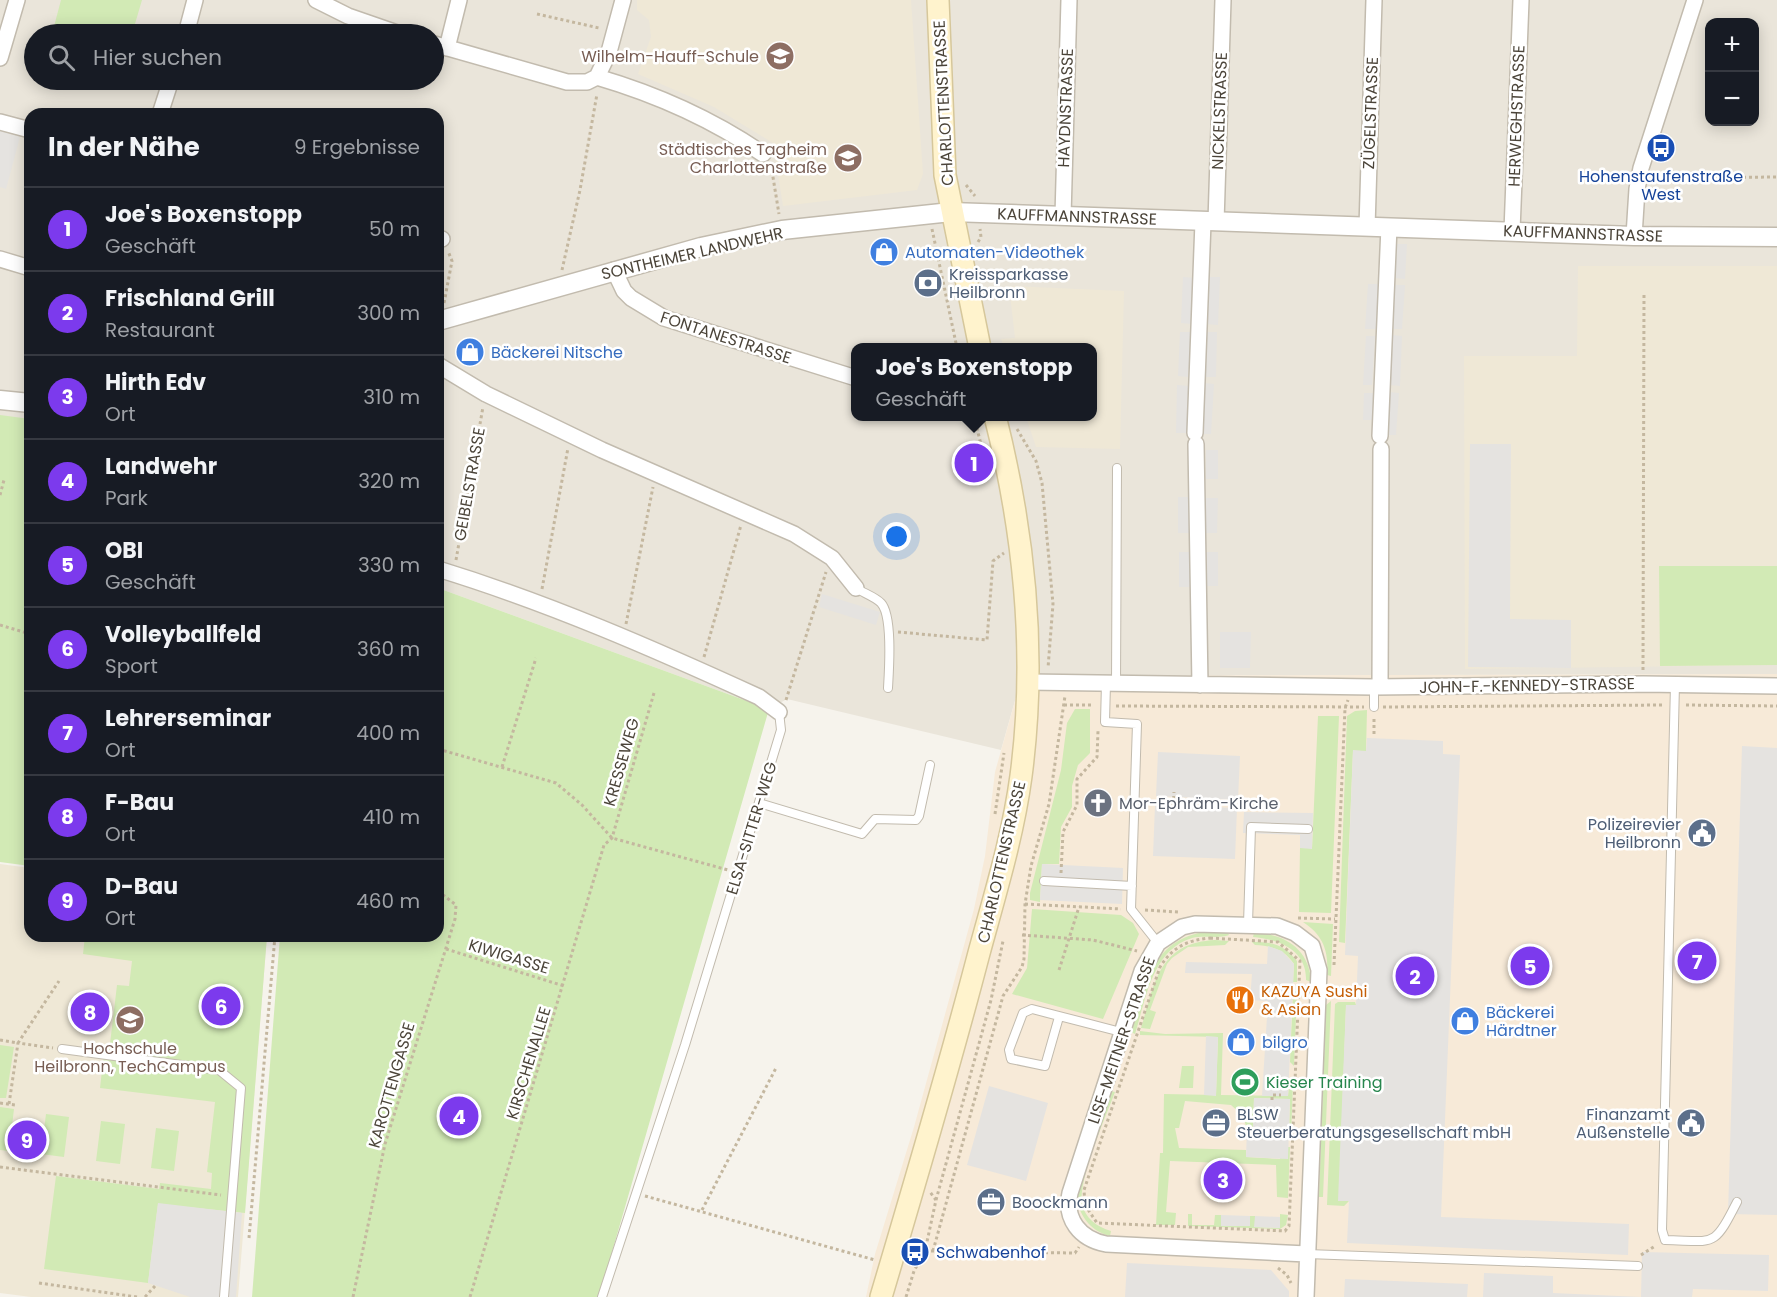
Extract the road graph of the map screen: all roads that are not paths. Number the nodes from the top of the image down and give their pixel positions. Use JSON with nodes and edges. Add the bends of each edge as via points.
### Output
{"nodes":[{"id":1,"x":17,"y":0,"type":"edge"},
{"id":2,"x":195,"y":0,"type":"edge"},
{"id":3,"x":316,"y":0,"type":"edge"},
{"id":4,"x":459,"y":0,"type":"edge"},
{"id":5,"x":623,"y":0,"type":"edge"},
{"id":6,"x":938,"y":0,"type":"edge"},
{"id":7,"x":1069,"y":0,"type":"edge"},
{"id":8,"x":1223,"y":0,"type":"edge"},
{"id":9,"x":1374,"y":0,"type":"edge"},
{"id":10,"x":1521,"y":0,"type":"edge"},
{"id":11,"x":1695,"y":0,"type":"edge"},
{"id":12,"x":189,"y":24,"type":"edge"},
{"id":13,"x":371,"y":24,"type":"edge"},
{"id":14,"x":444,"y":36,"type":"edge"},
{"id":15,"x":444,"y":47,"type":"edge"},
{"id":16,"x":0,"y":58,"type":"edge"},
{"id":17,"x":597,"y":77,"type":"junction"},
{"id":18,"x":168,"y":90,"type":"edge"},
{"id":19,"x":162,"y":108,"type":"edge"},
{"id":20,"x":0,"y":122,"type":"edge"},
{"id":21,"x":24,"y":128,"type":"edge"},
{"id":22,"x":763,"y":154,"type":"road end"},
{"id":23,"x":951,"y":212,"type":"junction"},
{"id":24,"x":1063,"y":216,"type":"junction"},
{"id":25,"x":1210,"y":222,"type":"junction"},
{"id":26,"x":1367,"y":227,"type":"junction"},
{"id":27,"x":1389,"y":227,"type":"junction"},
{"id":28,"x":1512,"y":231,"type":"junction"},
{"id":29,"x":1634,"y":236,"type":"junction"},
{"id":30,"x":1777,"y":237,"type":"edge"},
{"id":31,"x":0,"y":259,"type":"edge"},
{"id":32,"x":24,"y":266,"type":"edge"},
{"id":33,"x":614,"y":270,"type":"junction"},
{"id":34,"x":444,"y":312,"type":"edge"},
{"id":35,"x":979,"y":343,"type":"edge"},
{"id":36,"x":444,"y":369,"type":"edge"},
{"id":37,"x":851,"y":377,"type":"edge"},
{"id":38,"x":0,"y":400,"type":"edge"},
{"id":39,"x":24,"y":402,"type":"edge"},
{"id":40,"x":996,"y":421,"type":"edge"},
{"id":41,"x":1117,"y":468,"type":"dead end"},
{"id":42,"x":444,"y":571,"type":"edge"},
{"id":43,"x":856,"y":588,"type":"joint"},
{"id":44,"x":1037,"y":682,"type":"junction"},
{"id":45,"x":1111,"y":683,"type":"junction"},
{"id":46,"x":1675,"y":684,"type":"junction"},
{"id":47,"x":1200,"y":685,"type":"junction"},
{"id":48,"x":1377,"y":687,"type":"junction"},
{"id":49,"x":1777,"y":687,"type":"edge"},
{"id":50,"x":888,"y":688,"type":"dead end"},
{"id":51,"x":1374,"y":707,"type":"road end"},
{"id":52,"x":779,"y":712,"type":"joint"},
{"id":53,"x":930,"y":765,"type":"dead end"},
{"id":54,"x":759,"y":803,"type":"junction"},
{"id":55,"x":1308,"y":829,"type":"dead end"},
{"id":56,"x":1044,"y":881,"type":"dead end"},
{"id":57,"x":1132,"y":886,"type":"junction"},
{"id":58,"x":1248,"y":924,"type":"junction"},
{"id":59,"x":1154,"y":948,"type":"junction"},
{"id":60,"x":1059,"y":1017,"type":"junction"},
{"id":61,"x":1129,"y":1035,"type":"junction"},
{"id":62,"x":62,"y":1049,"type":"road end"},
{"id":63,"x":1737,"y":1202,"type":"dead end"},
{"id":64,"x":1307,"y":1254,"type":"junction"},
{"id":65,"x":1638,"y":1266,"type":"road end"},
{"id":66,"x":1299,"y":1294,"type":"edge"},
{"id":67,"x":224,"y":1297,"type":"edge"},
{"id":68,"x":602,"y":1297,"type":"edge"},
{"id":69,"x":881,"y":1297,"type":"edge"}],
"edges":[{"from":1,"to":16,"type":"street"},
{"from":2,"to":12,"type":"street"},
{"from":3,"to":13,"type":"street"},
{"from":4,"to":14,"type":"street"},
{"from":5,"to":17,"type":"street"},
{"from":6,"to":23,"type":"main road","name":"CHARLOTTENSTRASSE","via":[[942,143]]},
{"from":7,"to":24,"type":"street","name":"HAYDNSTRASSE"},
{"from":8,"to":25,"type":"street","name":"NICKELSTRASSE"},
{"from":9,"to":26,"type":"street","name":"ZÜGELSTRASSE"},
{"from":10,"to":28,"type":"street","name":"HERWEGHSTRASSE"},
{"from":11,"to":29,"type":"street","via":[[1639,178]]},
{"from":15,"to":17,"type":"street","via":[[567,82],[582,83]]},
{"from":17,"to":22,"type":"street","via":[[674,105]]},
{"from":18,"to":19,"type":"street"},
{"from":20,"to":21,"type":"street"},
{"from":23,"to":24,"type":"street","name":"KAUFFMANNSTRASSE"},
{"from":23,"to":33,"type":"street","name":"SONTHEIMER LANDWEHR","via":[[782,230]]},
{"from":23,"to":35,"type":"main road","name":"CHARLOTTENSTRASSE"},
{"from":24,"to":25,"type":"street","name":"KAUFFMANNSTRASSE"},
{"from":25,"to":26,"type":"street","name":"KAUFFMANNSTRASSE"},
{"from":25,"to":47,"type":"street","via":[[1196,438]]},
{"from":26,"to":27,"type":"street","name":"KAUFFMANNSTRASSE"},
{"from":27,"to":28,"type":"street","name":"KAUFFMANNSTRASSE"},
{"from":27,"to":48,"type":"street"},
{"from":28,"to":29,"type":"street","name":"KAUFFMANNSTRASSE"},
{"from":29,"to":30,"type":"street","name":"KAUFFMANNSTRASSE"},
{"from":31,"to":32,"type":"street"},
{"from":33,"to":34,"type":"street","name":"SONTHEIMER LANDWEHR"},
{"from":33,"to":37,"type":"street","name":"FONTANESTRASSE","via":[[631,298],[664,318]]},
{"from":36,"to":43,"type":"street","via":[[486,394],[571,435],[794,534],[832,558]]},
{"from":38,"to":39,"type":"street"},
{"from":40,"to":44,"type":"main road","name":"CHARLOTTENSTRASSE","via":[[1012,487],[1013,553]]},
{"from":41,"to":45,"type":"lane"},
{"from":42,"to":52,"type":"street","via":[[624,636],[769,702]]},
{"from":43,"to":50,"type":"lane","via":[[885,609]]},
{"from":44,"to":45,"type":"street","name":"JOHN-F.-KENNEDY-STRASSE"},
{"from":44,"to":69,"type":"main road","name":"CHARLOTTENSTRASSE","via":[[1006,850],[917,1174],[880,1262]]},
{"from":45,"to":47,"type":"street","name":"JOHN-F.-KENNEDY-STRASSE"},
{"from":45,"to":57,"type":"lane","via":[[1102,705],[1105,722],[1137,724]]},
{"from":46,"to":48,"type":"street","name":"JOHN-F.-KENNEDY-STRASSE"},
{"from":46,"to":49,"type":"street","name":"JOHN-F.-KENNEDY-STRASSE"},
{"from":46,"to":63,"type":"lane","via":[[1662,1230],[1665,1240],[1707,1242],[1720,1234]]},
{"from":47,"to":48,"type":"street","name":"JOHN-F.-KENNEDY-STRASSE"},
{"from":48,"to":51,"type":"lane"},
{"from":52,"to":54,"type":"lane","name":"ELSA-SITTER-WEG","via":[[781,730]]},
{"from":53,"to":54,"type":"lane","via":[[916,820],[875,819],[862,834]]},
{"from":54,"to":68,"type":"lane","name":"ELSA-SITTER-WEG"},
{"from":55,"to":58,"type":"lane","via":[[1251,827]]},
{"from":56,"to":57,"type":"lane"},
{"from":57,"to":59,"type":"lane","via":[[1131,909]]},
{"from":58,"to":59,"type":"street","name":"LISE-MEITNER-STRASSE","via":[[1188,925],[1172,932]]},
{"from":58,"to":64,"type":"street","name":"LISE-MEITNER-STRASSE","via":[[1277,926],[1305,939],[1316,956],[1319,970]]},
{"from":59,"to":61,"type":"street","name":"LISE-MEITNER-STRASSE"},
{"from":60,"to":60,"type":"lane","via":[[1032,1009],[1023,1013],[1009,1050],[1011,1059],[1045,1066]]},
{"from":60,"to":61,"type":"lane"},
{"from":61,"to":64,"type":"street","name":"LISE-MEITNER-STRASSE","via":[[1068,1200],[1070,1215],[1085,1237],[1121,1245]]},
{"from":62,"to":67,"type":"lane","via":[[219,1070],[241,1088]]},
{"from":64,"to":65,"type":"lane"},
{"from":64,"to":66,"type":"street","name":"LISE-MEITNER-STRASSE"}]}
